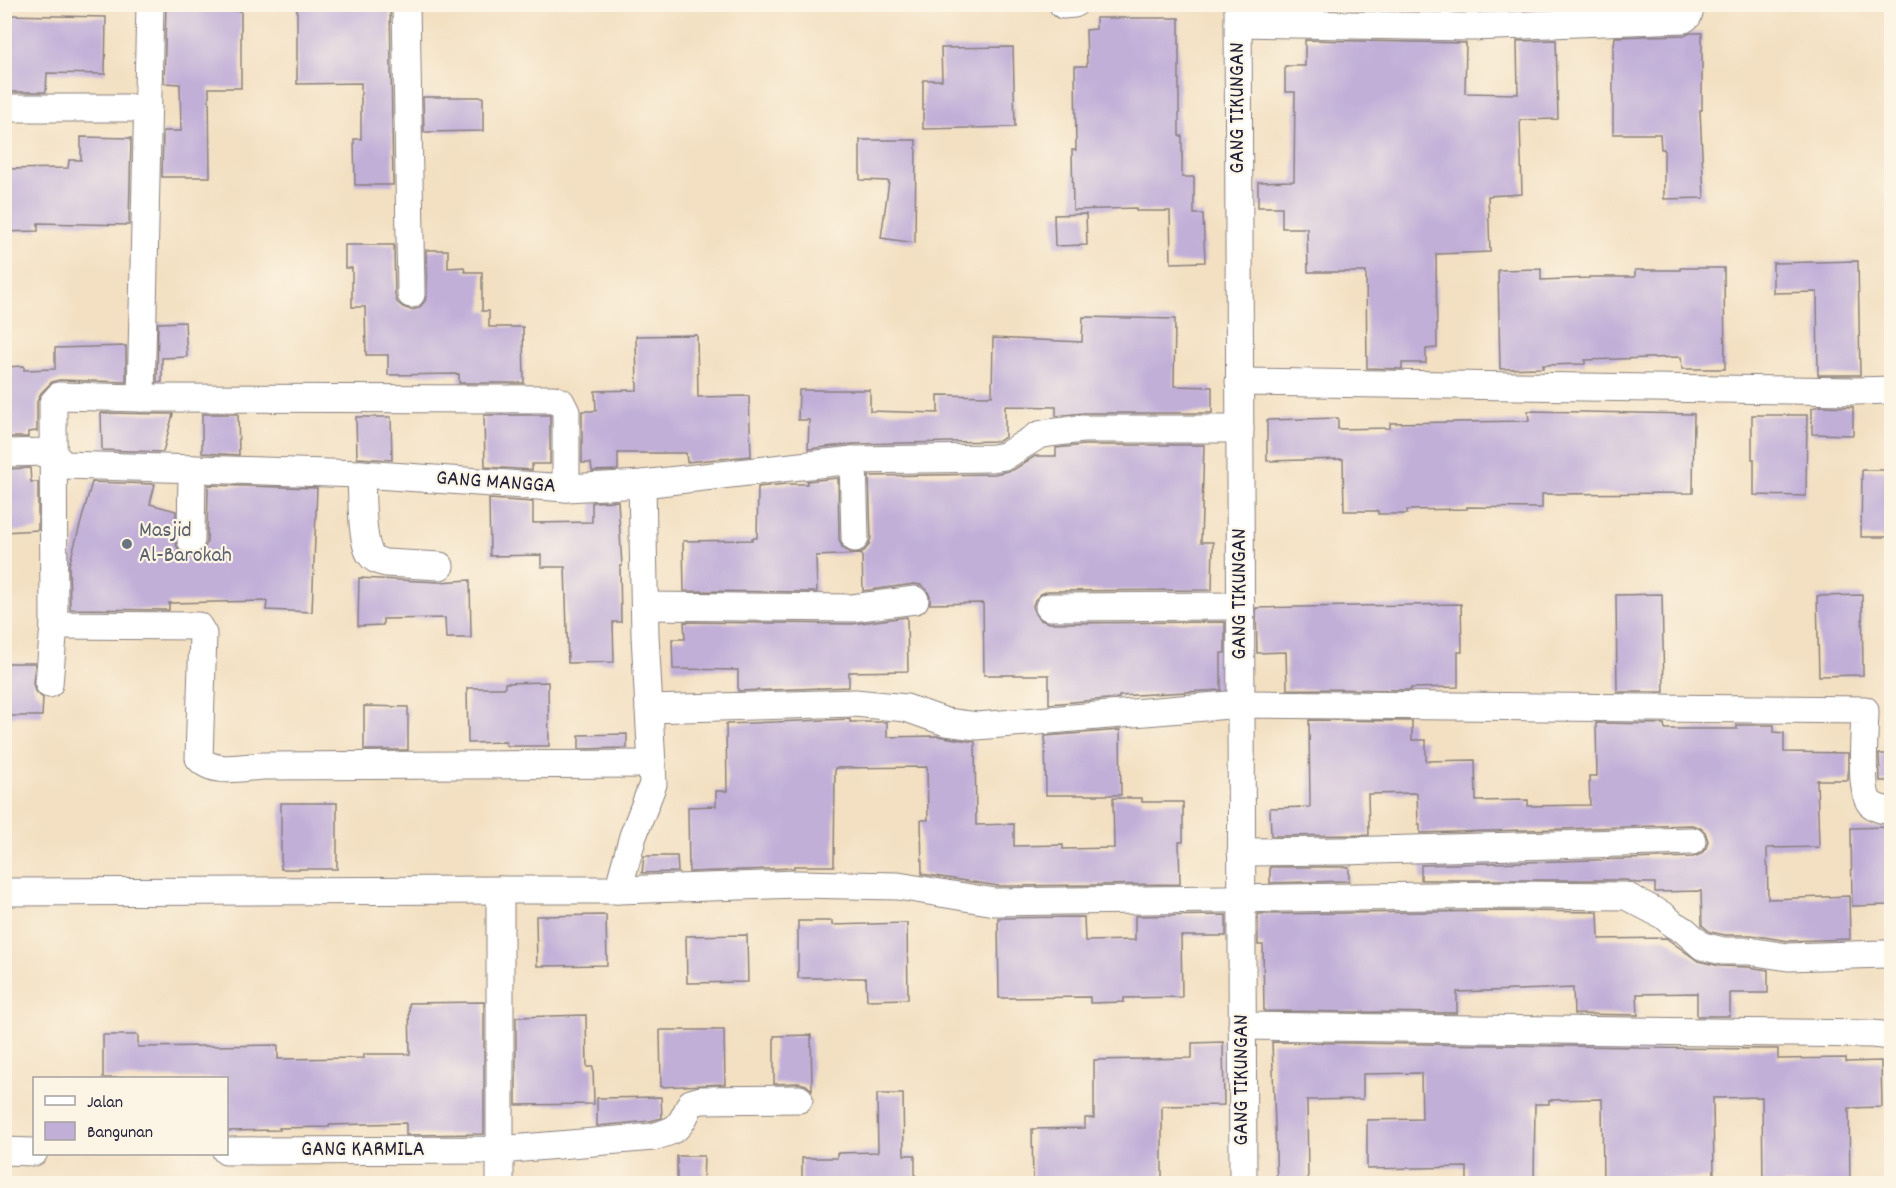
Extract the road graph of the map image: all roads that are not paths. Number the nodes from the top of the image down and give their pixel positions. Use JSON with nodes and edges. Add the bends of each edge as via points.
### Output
{"nodes":[{"id":1,"x":150,"y":4,"type":"edge"},
{"id":2,"x":406,"y":4,"type":"edge"},
{"id":3,"x":1074,"y":4,"type":"edge"},
{"id":4,"x":1692,"y":4,"type":"edge"},
{"id":5,"x":1063,"y":5,"type":"edge"},
{"id":6,"x":1238,"y":14,"type":"edge"},
{"id":7,"x":4,"y":108,"type":"edge"},
{"id":8,"x":148,"y":108,"type":"junction"},
{"id":9,"x":411,"y":294,"type":"dead end"},
{"id":10,"x":1239,"y":382,"type":"junction"},
{"id":11,"x":1892,"y":390,"type":"edge"},
{"id":12,"x":141,"y":398,"type":"junction"},
{"id":13,"x":1240,"y":429,"type":"junction"},
{"id":14,"x":51,"y":452,"type":"junction"},
{"id":15,"x":4,"y":453,"type":"edge"},
{"id":16,"x":853,"y":460,"type":"junction"},
{"id":17,"x":192,"y":469,"type":"junction"},
{"id":18,"x":361,"y":474,"type":"junction"},
{"id":19,"x":642,"y":484,"type":"junction"},
{"id":20,"x":566,"y":488,"type":"junction"},
{"id":21,"x":855,"y":538,"type":"dead end"},
{"id":22,"x":191,"y":540,"type":"dead end"},
{"id":23,"x":440,"y":566,"type":"dead end"},
{"id":24,"x":915,"y":600,"type":"dead end"},
{"id":25,"x":645,"y":606,"type":"junction"},
{"id":26,"x":1240,"y":606,"type":"junction"},
{"id":27,"x":1049,"y":607,"type":"dead end"},
{"id":28,"x":54,"y":626,"type":"junction"},
{"id":29,"x":50,"y":684,"type":"dead end"},
{"id":30,"x":1241,"y":704,"type":"junction"},
{"id":31,"x":649,"y":709,"type":"junction"},
{"id":32,"x":652,"y":764,"type":"junction"},
{"id":33,"x":1892,"y":811,"type":"edge"},
{"id":34,"x":1692,"y":841,"type":"dead end"},
{"id":35,"x":1241,"y":852,"type":"junction"},
{"id":36,"x":500,"y":890,"type":"junction"},
{"id":37,"x":618,"y":890,"type":"junction"},
{"id":38,"x":4,"y":892,"type":"edge"},
{"id":39,"x":1242,"y":899,"type":"junction"},
{"id":40,"x":1884,"y":954,"type":"dead end"},
{"id":41,"x":1242,"y":1024,"type":"junction"},
{"id":42,"x":1892,"y":1036,"type":"edge"},
{"id":43,"x":799,"y":1099,"type":"dead end"},
{"id":44,"x":499,"y":1150,"type":"junction"},
{"id":45,"x":4,"y":1151,"type":"edge"},
{"id":46,"x":228,"y":1151,"type":"edge"},
{"id":47,"x":33,"y":1152,"type":"edge"},
{"id":48,"x":500,"y":1184,"type":"edge"},
{"id":49,"x":1243,"y":1184,"type":"edge"}],
"edges":[{"from":1,"to":8,"type":"street"},
{"from":2,"to":9,"type":"street"},
{"from":3,"to":5,"type":"street"},
{"from":4,"to":6,"type":"street","via":[[1684,19],[1471,27]]},
{"from":6,"to":10,"type":"street","name":"GANG TIKUNGAN"},
{"from":7,"to":8,"type":"street"},
{"from":8,"to":12,"type":"street"},
{"from":10,"to":11,"type":"street"},
{"from":10,"to":13,"type":"street","name":"GANG TIKUNGAN"},
{"from":12,"to":14,"type":"street","via":[[59,396],[53,403]]},
{"from":12,"to":20,"type":"street","via":[[553,399],[561,402],[566,412]]},
{"from":13,"to":16,"type":"street","name":"GANG MANGGA","via":[[1083,429],[1039,435],[1005,456],[992,459]]},
{"from":13,"to":26,"type":"street","name":"GANG TIKUNGAN"},
{"from":14,"to":15,"type":"street","name":"GANG MANGGA"},
{"from":14,"to":17,"type":"street","name":"GANG MANGGA","via":[[64,465]]},
{"from":14,"to":28,"type":"street"},
{"from":16,"to":19,"type":"street","name":"GANG MANGGA"},
{"from":16,"to":21,"type":"street"},
{"from":17,"to":18,"type":"street","name":"GANG MANGGA"},
{"from":17,"to":22,"type":"street"},
{"from":18,"to":20,"type":"street","name":"GANG MANGGA"},
{"from":18,"to":23,"type":"street","via":[[369,553],[379,562]]},
{"from":19,"to":20,"type":"street","name":"GANG MANGGA"},
{"from":19,"to":25,"type":"street"},
{"from":24,"to":25,"type":"street","via":[[852,608]]},
{"from":25,"to":31,"type":"street"},
{"from":26,"to":27,"type":"street"},
{"from":26,"to":30,"type":"street","name":"GANG TIKUNGAN"},
{"from":28,"to":29,"type":"street"},
{"from":28,"to":32,"type":"street","via":[[198,626],[202,634],[199,758],[216,768]]},
{"from":30,"to":31,"type":"street","via":[[977,726],[946,722],[906,708],[855,702]]},
{"from":30,"to":33,"type":"street","via":[[1865,710],[1864,790],[1875,807]]},
{"from":30,"to":35,"type":"street","name":"GANG TIKUNGAN"},
{"from":31,"to":32,"type":"street"},
{"from":32,"to":37,"type":"street","via":[[653,784]]},
{"from":34,"to":35,"type":"street"},
{"from":35,"to":39,"type":"street","name":"GANG TIKUNGAN"},
{"from":36,"to":37,"type":"street"},
{"from":36,"to":38,"type":"street"},
{"from":36,"to":44,"type":"street"},
{"from":37,"to":39,"type":"street","via":[[797,884],[898,886],[995,902]]},
{"from":39,"to":40,"type":"street","via":[[1626,896],[1664,916],[1702,946],[1723,951],[1788,957]]},
{"from":39,"to":41,"type":"street","name":"GANG TIKUNGAN"},
{"from":41,"to":42,"type":"street"},
{"from":41,"to":49,"type":"street","name":"GANG TIKUNGAN"},
{"from":43,"to":44,"type":"street","name":"GANG KARMILA","via":[[701,1100],[691,1103],[674,1131],[653,1137]]},
{"from":44,"to":46,"type":"street","name":"GANG KARMILA"},
{"from":44,"to":48,"type":"street"},
{"from":45,"to":47,"type":"street"}]}
